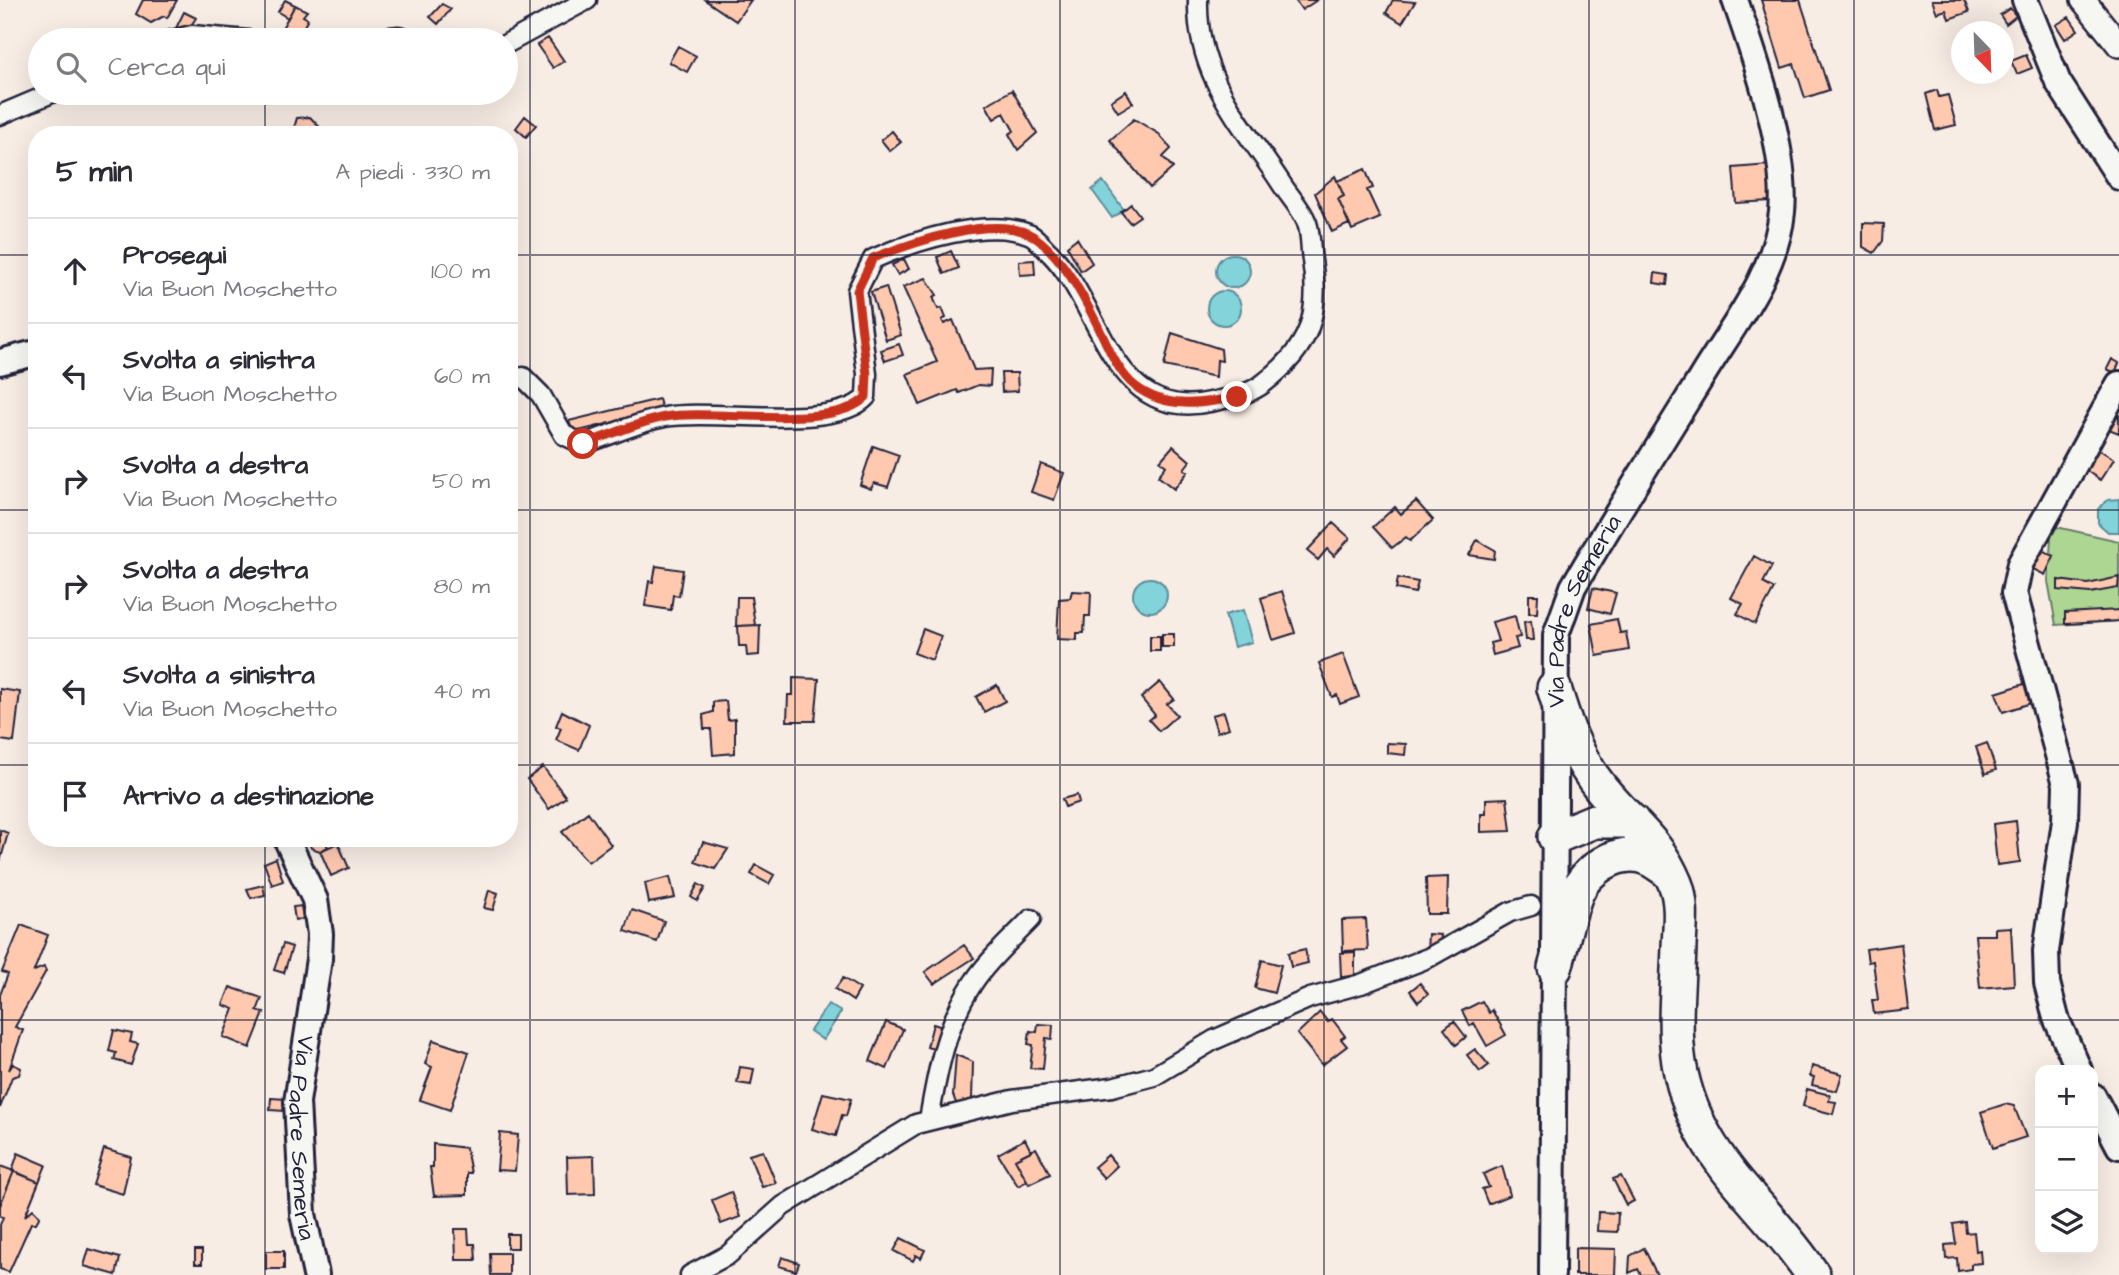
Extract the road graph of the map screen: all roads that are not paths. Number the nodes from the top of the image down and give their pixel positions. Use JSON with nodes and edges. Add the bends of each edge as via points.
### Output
{"nodes":[{"id":1,"x":587,"y":0,"type":"edge"},
{"id":2,"x":1198,"y":0,"type":"edge"},
{"id":3,"x":1735,"y":0,"type":"edge"},
{"id":4,"x":2025,"y":0,"type":"edge"},
{"id":5,"x":2083,"y":0,"type":"edge"},
{"id":6,"x":518,"y":37,"type":"edge"},
{"id":7,"x":2119,"y":45,"type":"edge"},
{"id":8,"x":28,"y":103,"type":"edge"},
{"id":9,"x":0,"y":115,"type":"edge"},
{"id":10,"x":2119,"y":177,"type":"edge"},
{"id":11,"x":28,"y":356,"type":"edge"},
{"id":12,"x":0,"y":362,"type":"edge"},
{"id":13,"x":518,"y":378,"type":"edge"},
{"id":14,"x":2119,"y":384,"type":"edge"},
{"id":15,"x":1554,"y":688,"type":"junction"},
{"id":16,"x":1632,"y":821,"type":"junction"},
{"id":17,"x":1555,"y":836,"type":"junction"},
{"id":18,"x":290,"y":847,"type":"edge"},
{"id":19,"x":1617,"y":857,"type":"junction"},
{"id":20,"x":1670,"y":873,"type":"junction"},
{"id":21,"x":1531,"y":906,"type":"dead end"},
{"id":22,"x":1031,"y":919,"type":"dead end"},
{"id":23,"x":1555,"y":968,"type":"junction"},
{"id":24,"x":2077,"y":1065,"type":"edge"},
{"id":25,"x":2098,"y":1106,"type":"edge"},
{"id":26,"x":929,"y":1120,"type":"junction"},
{"id":27,"x":2119,"y":1146,"type":"edge"},
{"id":28,"x":316,"y":1275,"type":"edge"},
{"id":29,"x":690,"y":1275,"type":"edge"},
{"id":30,"x":1552,"y":1275,"type":"edge"},
{"id":31,"x":1813,"y":1275,"type":"edge"}],
"edges":[{"from":1,"to":6,"type":"street"},
{"from":2,"to":13,"type":"street","via":[[1204,60],[1233,115],[1307,223],[1316,286],[1309,335],[1292,360],[1261,386],[1237,397],[1197,405],[1165,401],[1133,385],[1060,263],[1033,236],[1000,227],[913,242],[873,258],[857,291],[867,374],[866,397],[857,407],[829,414],[666,417],[583,444],[564,435],[541,395],[523,377]]},
{"from":3,"to":15,"type":"main road","name":"Via Padre Semeria","via":[[1782,171],[1778,235],[1754,292],[1573,587],[1556,635]]},
{"from":4,"to":10,"type":"main road","via":[[2057,82]]},
{"from":5,"to":7,"type":"street"},
{"from":8,"to":9,"type":"street"},
{"from":11,"to":12,"type":"main road"},
{"from":14,"to":24,"type":"main road","via":[[2026,553],[2014,593],[2067,784],[2046,951],[2047,983],[2059,1027]]},
{"from":15,"to":16,"type":"highway","via":[[1578,755]]},
{"from":15,"to":17,"type":"main road","name":"Via Padre Semeria"},
{"from":16,"to":17,"type":"highway","via":[[1594,821]]},
{"from":16,"to":20,"type":"highway","via":[[1654,842]]},
{"from":17,"to":19,"type":"highway","via":[[1591,852]]},
{"from":17,"to":23,"type":"main road","name":"Via Padre Semeria"},
{"from":18,"to":28,"type":"main road","name":"Via Padre Semeria","via":[[315,900],[320,934],[297,1102],[303,1214]]},
{"from":19,"to":20,"type":"highway","via":[[1644,856]]},
{"from":19,"to":23,"type":"highway","via":[[1598,867],[1577,893]]},
{"from":20,"to":31,"type":"highway","via":[[1680,902],[1679,1061],[1693,1114],[1717,1160],[1782,1232]]},
{"from":21,"to":26,"type":"street","via":[[1510,912],[1428,958],[1310,998],[1214,1040],[1154,1076],[1112,1087],[1013,1100]]},
{"from":22,"to":26,"type":"street","via":[[975,980],[956,1012]]},
{"from":23,"to":30,"type":"main road","name":"Via Padre Semeria"},
{"from":25,"to":27,"type":"main road"},
{"from":26,"to":29,"type":"street","via":[[892,1137],[800,1195],[727,1255]]}]}
